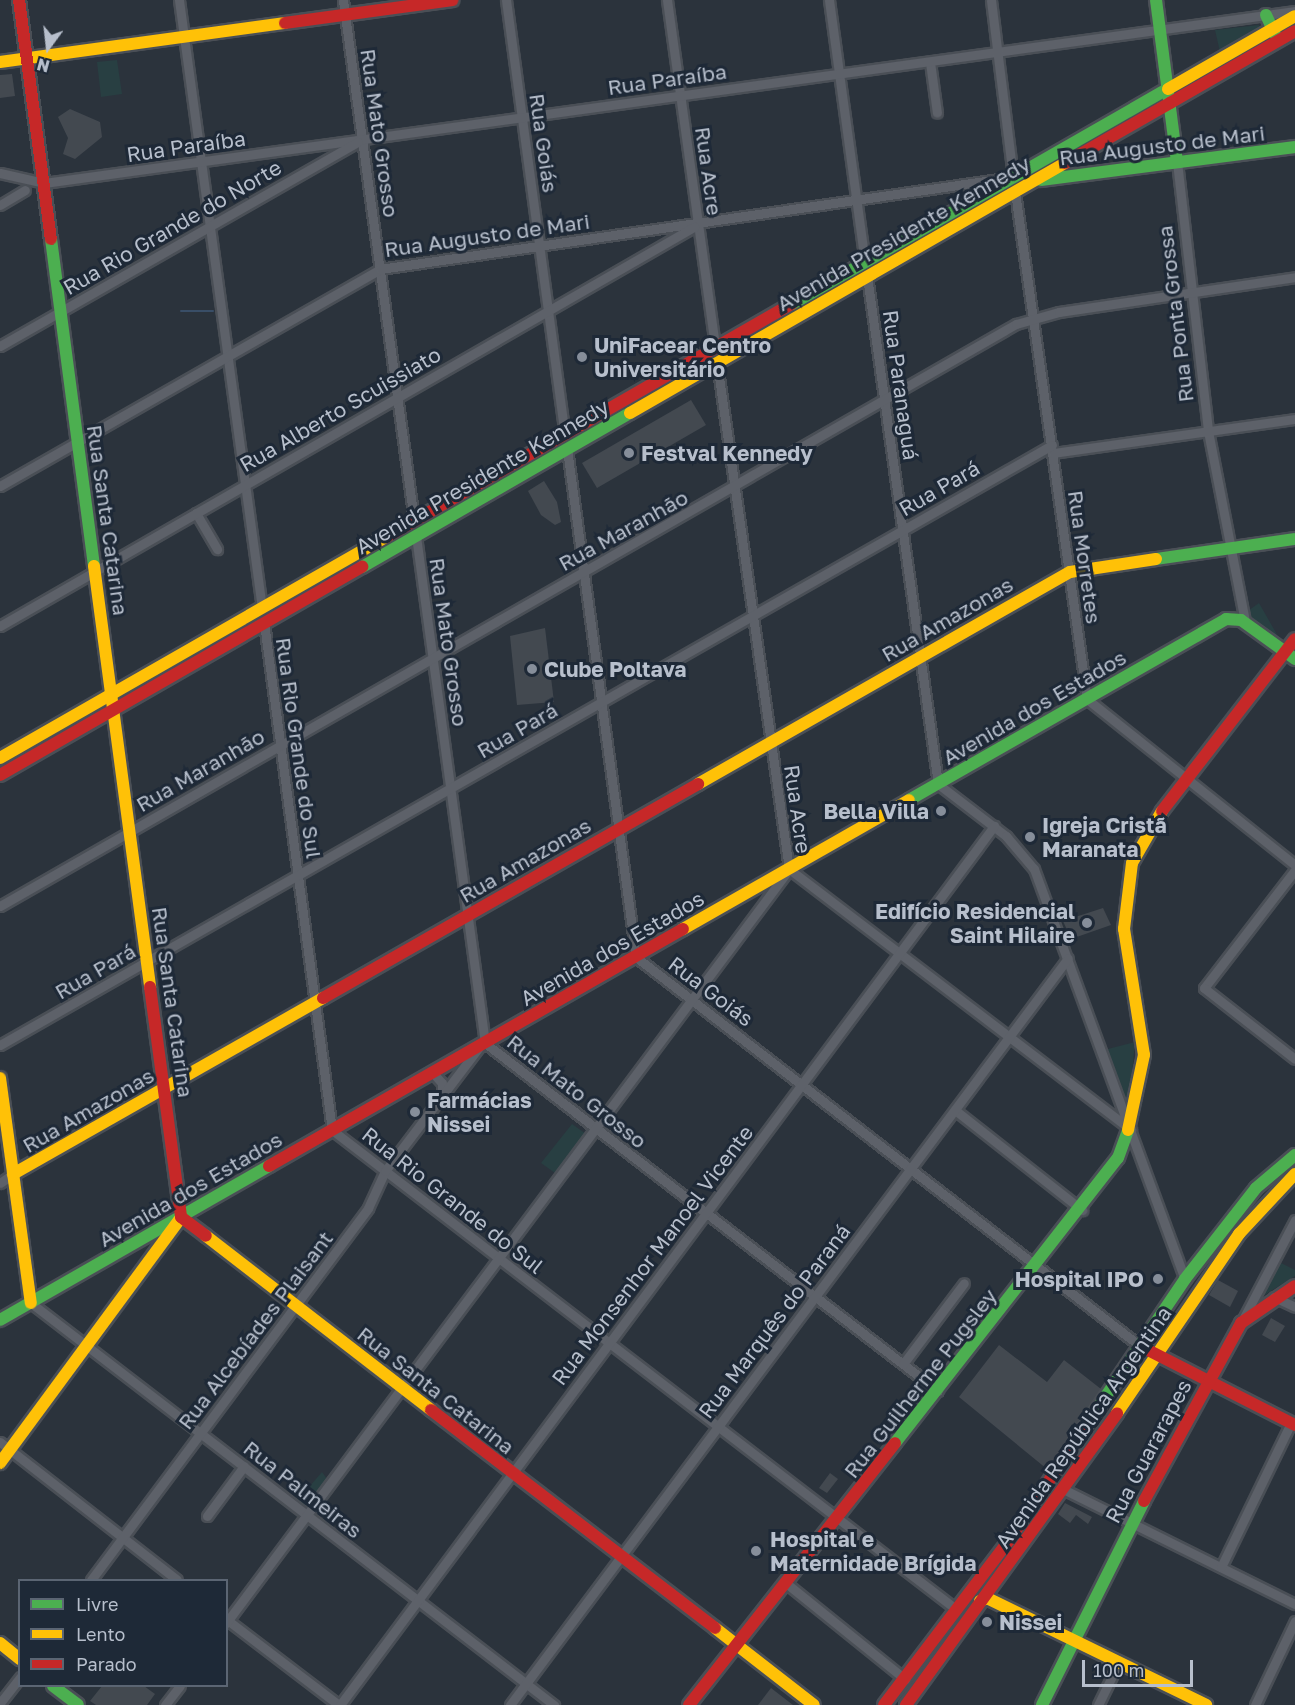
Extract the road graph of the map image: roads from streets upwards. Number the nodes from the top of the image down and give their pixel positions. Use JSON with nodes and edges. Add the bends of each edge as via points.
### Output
{"nodes":[{"id":1,"x":19,"y":0,"type":"edge"},
{"id":2,"x":179,"y":0,"type":"edge"},
{"id":3,"x":343,"y":0,"type":"edge"},
{"id":4,"x":452,"y":0,"type":"edge"},
{"id":5,"x":506,"y":0,"type":"edge"},
{"id":6,"x":667,"y":0,"type":"edge"},
{"id":7,"x":829,"y":0,"type":"edge"},
{"id":8,"x":991,"y":0,"type":"edge"},
{"id":9,"x":1156,"y":0,"type":"edge"},
{"id":10,"x":1295,"y":11,"type":"edge"},
{"id":11,"x":345,"y":15,"type":"junction"},
{"id":12,"x":1266,"y":15,"type":"junction"},
{"id":13,"x":1295,"y":16,"type":"edge"},
{"id":14,"x":1273,"y":28,"type":"junction"},
{"id":15,"x":1160,"y":30,"type":"junction"},
{"id":16,"x":1295,"y":31,"type":"edge"},
{"id":17,"x":184,"y":37,"type":"junction"},
{"id":18,"x":1272,"y":44,"type":"junction"},
{"id":19,"x":999,"y":52,"type":"junction"},
{"id":20,"x":27,"y":58,"type":"junction"},
{"id":21,"x":0,"y":62,"type":"edge"},
{"id":22,"x":930,"y":62,"type":"junction"},
{"id":23,"x":839,"y":74,"type":"junction"},
{"id":24,"x":1168,"y":88,"type":"junction"},
{"id":25,"x":681,"y":96,"type":"junction"},
{"id":26,"x":1170,"y":103,"type":"junction"},
{"id":27,"x":937,"y":113,"type":"dead end"},
{"id":28,"x":522,"y":117,"type":"junction"},
{"id":29,"x":362,"y":140,"type":"junction"},
{"id":30,"x":1295,"y":147,"type":"edge"},
{"id":31,"x":1051,"y":155,"type":"junction"},
{"id":32,"x":201,"y":162,"type":"junction"},
{"id":33,"x":1177,"y":162,"type":"junction"},
{"id":34,"x":1061,"y":172,"type":"junction"},
{"id":35,"x":0,"y":173,"type":"edge"},
{"id":36,"x":1013,"y":177,"type":"junction"},
{"id":37,"x":1033,"y":181,"type":"joint"},
{"id":38,"x":44,"y":183,"type":"junction"},
{"id":39,"x":962,"y":186,"type":"junction"},
{"id":40,"x":25,"y":190,"type":"dead end"},
{"id":41,"x":1015,"y":192,"type":"junction"},
{"id":42,"x":857,"y":201,"type":"junction"},
{"id":43,"x":972,"y":201,"type":"junction"},
{"id":44,"x":0,"y":205,"type":"edge"},
{"id":45,"x":698,"y":224,"type":"junction"},
{"id":46,"x":210,"y":226,"type":"junction"},
{"id":47,"x":540,"y":246,"type":"junction"},
{"id":48,"x":865,"y":262,"type":"junction"},
{"id":49,"x":380,"y":269,"type":"junction"},
{"id":50,"x":867,"y":276,"type":"junction"},
{"id":51,"x":1295,"y":278,"type":"edge"},
{"id":52,"x":1193,"y":292,"type":"junction"},
{"id":53,"x":549,"y":310,"type":"junction"},
{"id":54,"x":61,"y":312,"type":"junction"},
{"id":55,"x":1034,"y":317,"type":"junction"},
{"id":56,"x":752,"y":327,"type":"junction"},
{"id":57,"x":759,"y":339,"type":"junction"},
{"id":58,"x":0,"y":346,"type":"edge"},
{"id":59,"x":716,"y":348,"type":"junction"},
{"id":60,"x":228,"y":356,"type":"junction"},
{"id":61,"x":717,"y":363,"type":"junction"},
{"id":62,"x":397,"y":396,"type":"junction"},
{"id":63,"x":885,"y":402,"type":"junction"},
{"id":64,"x":1295,"y":419,"type":"edge"},
{"id":65,"x":1208,"y":431,"type":"junction"},
{"id":66,"x":566,"y":434,"type":"junction"},
{"id":67,"x":78,"y":442,"type":"junction"},
{"id":68,"x":567,"y":449,"type":"junction"},
{"id":69,"x":1052,"y":449,"type":"junction"},
{"id":70,"x":490,"y":477,"type":"junction"},
{"id":71,"x":245,"y":485,"type":"junction"},
{"id":72,"x":0,"y":486,"type":"edge"},
{"id":73,"x":735,"y":488,"type":"junction"},
{"id":74,"x":492,"y":492,"type":"junction"},
{"id":75,"x":196,"y":513,"type":"junction"},
{"id":76,"x":414,"y":520,"type":"junction"},
{"id":77,"x":903,"y":530,"type":"junction"},
{"id":78,"x":416,"y":536,"type":"junction"},
{"id":79,"x":1295,"y":539,"type":"edge"},
{"id":80,"x":217,"y":549,"type":"dead end"},
{"id":81,"x":1228,"y":549,"type":"junction"},
{"id":82,"x":95,"y":571,"type":"junction"},
{"id":83,"x":585,"y":572,"type":"junction"},
{"id":84,"x":1070,"y":572,"type":"junction"},
{"id":85,"x":262,"y":608,"type":"junction"},
{"id":86,"x":752,"y":616,"type":"junction"},
{"id":87,"x":1245,"y":622,"type":"junction"},
{"id":88,"x":264,"y":623,"type":"junction"},
{"id":89,"x":0,"y":626,"type":"edge"},
{"id":90,"x":1295,"y":639,"type":"edge"},
{"id":91,"x":1290,"y":655,"type":"edge"},
{"id":92,"x":921,"y":657,"type":"junction"},
{"id":93,"x":433,"y":659,"type":"junction"},
{"id":94,"x":112,"y":694,"type":"junction"},
{"id":95,"x":1087,"y":699,"type":"junction"},
{"id":96,"x":602,"y":701,"type":"junction"},
{"id":97,"x":114,"y":710,"type":"junction"},
{"id":98,"x":32,"y":740,"type":"junction"},
{"id":99,"x":771,"y":743,"type":"junction"},
{"id":100,"x":280,"y":746,"type":"junction"},
{"id":101,"x":38,"y":753,"type":"junction"},
{"id":102,"x":0,"y":758,"type":"edge"},
{"id":103,"x":0,"y":775,"type":"edge"},
{"id":104,"x":1186,"y":778,"type":"junction"},
{"id":105,"x":938,"y":784,"type":"junction"},
{"id":106,"x":451,"y":788,"type":"junction"},
{"id":107,"x":994,"y":826,"type":"junction"},
{"id":108,"x":620,"y":828,"type":"junction"},
{"id":109,"x":130,"y":831,"type":"junction"},
{"id":110,"x":1295,"y":865,"type":"edge"},
{"id":111,"x":789,"y":869,"type":"junction"},
{"id":112,"x":1295,"y":870,"type":"edge"},
{"id":113,"x":297,"y":876,"type":"junction"},
{"id":114,"x":0,"y":906,"type":"edge"},
{"id":115,"x":468,"y":915,"type":"junction"},
{"id":116,"x":900,"y":953,"type":"junction"},
{"id":117,"x":636,"y":957,"type":"junction"},
{"id":118,"x":1068,"y":958,"type":"junction"},
{"id":119,"x":147,"y":962,"type":"junction"},
{"id":120,"x":692,"y":999,"type":"junction"},
{"id":121,"x":316,"y":1002,"type":"junction"},
{"id":122,"x":1009,"y":1037,"type":"junction"},
{"id":123,"x":483,"y":1044,"type":"junction"},
{"id":124,"x":0,"y":1045,"type":"edge"},
{"id":125,"x":1295,"y":1059,"type":"edge"},
{"id":126,"x":433,"y":1073,"type":"junction"},
{"id":127,"x":0,"y":1078,"type":"edge"},
{"id":128,"x":802,"y":1084,"type":"junction"},
{"id":129,"x":165,"y":1089,"type":"junction"},
{"id":130,"x":442,"y":1098,"type":"junction"},
{"id":131,"x":955,"y":1110,"type":"junction"},
{"id":132,"x":596,"y":1128,"type":"junction"},
{"id":133,"x":332,"y":1130,"type":"junction"},
{"id":134,"x":1131,"y":1130,"type":"junction"},
{"id":135,"x":1295,"y":1155,"type":"edge"},
{"id":136,"x":911,"y":1169,"type":"junction"},
{"id":137,"x":385,"y":1172,"type":"junction"},
{"id":138,"x":13,"y":1174,"type":"junction"},
{"id":139,"x":1295,"y":1174,"type":"edge"},
{"id":140,"x":0,"y":1183,"type":"edge"},
{"id":141,"x":1082,"y":1209,"type":"junction"},
{"id":142,"x":706,"y":1213,"type":"junction"},
{"id":143,"x":181,"y":1217,"type":"junction"},
{"id":144,"x":1295,"y":1220,"type":"edge"},
{"id":145,"x":499,"y":1258,"type":"junction"},
{"id":146,"x":1037,"y":1266,"type":"junction"},
{"id":147,"x":1185,"y":1279,"type":"junction"},
{"id":148,"x":964,"y":1283,"type":"dead end"},
{"id":149,"x":1295,"y":1286,"type":"edge"},
{"id":150,"x":815,"y":1297,"type":"junction"},
{"id":151,"x":1274,"y":1297,"type":"junction"},
{"id":152,"x":31,"y":1302,"type":"junction"},
{"id":153,"x":296,"y":1306,"type":"junction"},
{"id":154,"x":1295,"y":1307,"type":"edge"},
{"id":155,"x":3,"y":1316,"type":"edge"},
{"id":156,"x":1241,"y":1323,"type":"junction"},
{"id":157,"x":609,"y":1343,"type":"junction"},
{"id":158,"x":87,"y":1346,"type":"junction"},
{"id":159,"x":1140,"y":1346,"type":"junction"},
{"id":160,"x":1157,"y":1355,"type":"junction"},
{"id":161,"x":903,"y":1364,"type":"junction"},
{"id":162,"x":1206,"y":1382,"type":"junction"},
{"id":163,"x":402,"y":1388,"type":"junction"},
{"id":164,"x":938,"y":1391,"type":"junction"},
{"id":165,"x":1293,"y":1424,"type":"edge"},
{"id":166,"x":718,"y":1426,"type":"junction"},
{"id":167,"x":201,"y":1433,"type":"junction"},
{"id":168,"x":5,"y":1446,"type":"edge"},
{"id":169,"x":0,"y":1463,"type":"edge"},
{"id":170,"x":244,"y":1466,"type":"junction"},
{"id":171,"x":513,"y":1473,"type":"junction"},
{"id":172,"x":1065,"y":1490,"type":"junction"},
{"id":173,"x":307,"y":1515,"type":"junction"},
{"id":174,"x":207,"y":1516,"type":"dead end"},
{"id":175,"x":838,"y":1518,"type":"junction"},
{"id":176,"x":1131,"y":1524,"type":"junction"},
{"id":177,"x":123,"y":1539,"type":"junction"},
{"id":178,"x":621,"y":1557,"type":"junction"},
{"id":179,"x":1221,"y":1567,"type":"junction"},
{"id":180,"x":93,"y":1579,"type":"edge"},
{"id":181,"x":174,"y":1579,"type":"edge"},
{"id":182,"x":786,"y":1583,"type":"junction"},
{"id":183,"x":987,"y":1598,"type":"junction"},
{"id":184,"x":418,"y":1600,"type":"junction"},
{"id":185,"x":1295,"y":1604,"type":"edge"},
{"id":186,"x":957,"y":1610,"type":"junction"},
{"id":187,"x":228,"y":1620,"type":"edge"},
{"id":188,"x":1295,"y":1621,"type":"edge"},
{"id":189,"x":228,"y":1622,"type":"edge"},
{"id":190,"x":1073,"y":1642,"type":"junction"},
{"id":191,"x":0,"y":1643,"type":"edge"},
{"id":192,"x":737,"y":1646,"type":"junction"},
{"id":193,"x":18,"y":1657,"type":"edge"},
{"id":194,"x":1119,"y":1662,"type":"junction"},
{"id":195,"x":905,"y":1678,"type":"junction"},
{"id":196,"x":18,"y":1680,"type":"edge"},
{"id":197,"x":526,"y":1683,"type":"junction"},
{"id":198,"x":54,"y":1687,"type":"edge"},
{"id":199,"x":179,"y":1687,"type":"edge"},
{"id":200,"x":0,"y":1703,"type":"edge"},
{"id":201,"x":78,"y":1705,"type":"edge"},
{"id":202,"x":165,"y":1705,"type":"edge"},
{"id":203,"x":339,"y":1705,"type":"edge"},
{"id":204,"x":510,"y":1705,"type":"edge"},
{"id":205,"x":554,"y":1705,"type":"edge"},
{"id":206,"x":689,"y":1705,"type":"edge"},
{"id":207,"x":813,"y":1705,"type":"edge"},
{"id":208,"x":884,"y":1705,"type":"edge"},
{"id":209,"x":906,"y":1705,"type":"edge"},
{"id":210,"x":1042,"y":1705,"type":"edge"},
{"id":211,"x":1098,"y":1705,"type":"edge"},
{"id":212,"x":1206,"y":1705,"type":"edge"},
{"id":213,"x":1255,"y":1705,"type":"edge"}],
"edges":[{"from":1,"to":20,"type":"street","name":"Rua Santa Catarina"},
{"from":2,"to":17,"type":"street"},
{"from":3,"to":11,"type":"street","name":"Rua Mato Grosso"},
{"from":4,"to":11,"type":"street"},
{"from":5,"to":28,"type":"street","name":"Rua Goiás"},
{"from":6,"to":25,"type":"street","name":"Rua Acre"},
{"from":7,"to":23,"type":"street"},
{"from":8,"to":19,"type":"street"},
{"from":9,"to":15,"type":"street","name":"Rua Ponta Grossa"},
{"from":10,"to":12,"type":"street","name":"Rua Paraíba"},
{"from":11,"to":17,"type":"street"},
{"from":11,"to":29,"type":"street","name":"Rua Mato Grosso"},
{"from":12,"to":14,"type":"street"},
{"from":12,"to":15,"type":"street","name":"Rua Paraíba"},
{"from":13,"to":14,"type":"street","name":"Avenida Presidente Kennedy"},
{"from":14,"to":18,"type":"street"},
{"from":14,"to":24,"type":"street","name":"Avenida Presidente Kennedy"},
{"from":15,"to":19,"type":"street","name":"Rua Paraíba"},
{"from":15,"to":24,"type":"street","name":"Rua Ponta Grossa"},
{"from":16,"to":18,"type":"street","name":"Avenida Presidente Kennedy"},
{"from":17,"to":20,"type":"street"},
{"from":17,"to":32,"type":"street"},
{"from":18,"to":26,"type":"street","name":"Avenida Presidente Kennedy"},
{"from":19,"to":22,"type":"street","name":"Rua Paraíba"},
{"from":19,"to":36,"type":"street"},
{"from":20,"to":21,"type":"street"},
{"from":20,"to":38,"type":"street","name":"Rua Santa Catarina"},
{"from":22,"to":23,"type":"street","name":"Rua Paraíba"},
{"from":22,"to":27,"type":"street"},
{"from":23,"to":25,"type":"street","name":"Rua Paraíba"},
{"from":23,"to":42,"type":"street"},
{"from":24,"to":26,"type":"street","name":"Rua Ponta Grossa"},
{"from":24,"to":31,"type":"street","name":"Avenida Presidente Kennedy"},
{"from":25,"to":28,"type":"street","name":"Rua Paraíba"},
{"from":25,"to":45,"type":"street","name":"Rua Acre"},
{"from":26,"to":33,"type":"street","name":"Rua Ponta Grossa"},
{"from":26,"to":34,"type":"street","name":"Avenida Presidente Kennedy"},
{"from":28,"to":29,"type":"street","name":"Rua Paraíba"},
{"from":28,"to":47,"type":"street","name":"Rua Goiás"},
{"from":29,"to":32,"type":"street","name":"Rua Paraíba"},
{"from":29,"to":46,"type":"street","name":"Rua Rio Grande do Norte"},
{"from":29,"to":49,"type":"street","name":"Rua Mato Grosso"},
{"from":30,"to":33,"type":"street","name":"Rua Augusto de Mari"},
{"from":31,"to":34,"type":"street"},
{"from":31,"to":36,"type":"street","name":"Avenida Presidente Kennedy"},
{"from":32,"to":38,"type":"street","name":"Rua Paraíba"},
{"from":32,"to":46,"type":"street"},
{"from":33,"to":34,"type":"street","name":"Rua Augusto de Mari"},
{"from":33,"to":52,"type":"street","name":"Rua Ponta Grossa"},
{"from":34,"to":37,"type":"street","name":"Rua Augusto de Mari"},
{"from":35,"to":38,"type":"street"},
{"from":36,"to":39,"type":"street","name":"Rua Augusto de Mari"},
{"from":36,"to":43,"type":"street","name":"Avenida Presidente Kennedy"},
{"from":37,"to":41,"type":"street","name":"Avenida Presidente Kennedy"},
{"from":38,"to":54,"type":"street","name":"Rua Santa Catarina"},
{"from":39,"to":42,"type":"street","name":"Rua Augusto de Mari"},
{"from":39,"to":43,"type":"street"},
{"from":40,"to":44,"type":"street"},
{"from":41,"to":50,"type":"street","name":"Avenida Presidente Kennedy"},
{"from":41,"to":55,"type":"street","name":"Rua Morretes"},
{"from":42,"to":45,"type":"street","name":"Rua Augusto de Mari"},
{"from":42,"to":48,"type":"street"},
{"from":43,"to":48,"type":"street","name":"Avenida Presidente Kennedy"},
{"from":45,"to":47,"type":"street","name":"Rua Augusto de Mari"},
{"from":45,"to":53,"type":"street","name":"Rua Alberto Scuissiato"},
{"from":45,"to":59,"type":"street","name":"Rua Acre"},
{"from":46,"to":54,"type":"street","name":"Rua Rio Grande do Norte"},
{"from":46,"to":60,"type":"street"},
{"from":47,"to":49,"type":"street","name":"Rua Augusto de Mari"},
{"from":47,"to":53,"type":"street","name":"Rua Goiás"},
{"from":48,"to":56,"type":"street","name":"Avenida Presidente Kennedy"},
{"from":49,"to":60,"type":"street","name":"Rua Augusto de Mari"},
{"from":49,"to":62,"type":"street","name":"Rua Mato Grosso"},
{"from":50,"to":57,"type":"street","name":"Avenida Presidente Kennedy"},
{"from":50,"to":63,"type":"street","name":"Rua Paranaguá"},
{"from":51,"to":52,"type":"street","name":"Rua Maranhão"},
{"from":52,"to":55,"type":"street","name":"Rua Maranhão"},
{"from":52,"to":65,"type":"street","name":"Rua Ponta Grossa"},
{"from":53,"to":62,"type":"street","name":"Rua Alberto Scuissiato"},
{"from":53,"to":66,"type":"street","name":"Rua Goiás"},
{"from":54,"to":58,"type":"street","name":"Rua Rio Grande do Norte"},
{"from":54,"to":67,"type":"street","name":"Rua Santa Catarina"},
{"from":55,"to":63,"type":"street","name":"Rua Maranhão"},
{"from":55,"to":69,"type":"street","name":"Rua Morretes"},
{"from":56,"to":57,"type":"street"},
{"from":56,"to":59,"type":"street","name":"Avenida Presidente Kennedy"},
{"from":57,"to":61,"type":"street","name":"Avenida Presidente Kennedy"},
{"from":59,"to":66,"type":"street","name":"Avenida Presidente Kennedy"},
{"from":60,"to":67,"type":"street","name":"Rua Augusto de Mari"},
{"from":60,"to":71,"type":"street"},
{"from":61,"to":68,"type":"street","name":"Avenida Presidente Kennedy"},
{"from":61,"to":73,"type":"street","name":"Rua Acre"},
{"from":62,"to":71,"type":"street","name":"Rua Alberto Scuissiato"},
{"from":62,"to":76,"type":"street","name":"Rua Mato Grosso"},
{"from":63,"to":73,"type":"street","name":"Rua Maranhão"},
{"from":63,"to":77,"type":"street","name":"Rua Paranaguá"},
{"from":64,"to":65,"type":"street","name":"Rua Pará"},
{"from":65,"to":69,"type":"street","name":"Rua Pará"},
{"from":65,"to":81,"type":"street","name":"Rua Ponta Grossa"},
{"from":66,"to":70,"type":"street","name":"Avenida Presidente Kennedy"},
{"from":67,"to":72,"type":"street","name":"Rua Augusto de Mari"},
{"from":67,"to":82,"type":"street","name":"Rua Santa Catarina"},
{"from":68,"to":74,"type":"street","name":"Avenida Presidente Kennedy"},
{"from":68,"to":83,"type":"street","name":"Rua Goiás"},
{"from":69,"to":77,"type":"street","name":"Rua Pará"},
{"from":69,"to":84,"type":"street","name":"Rua Morretes"},
{"from":70,"to":74,"type":"street"},
{"from":70,"to":76,"type":"street","name":"Avenida Presidente Kennedy"},
{"from":71,"to":75,"type":"street","name":"Rua Alberto Scuissiato"},
{"from":71,"to":85,"type":"street"},
{"from":73,"to":83,"type":"street","name":"Rua Maranhão"},
{"from":73,"to":86,"type":"street","name":"Rua Acre"},
{"from":74,"to":78,"type":"street","name":"Avenida Presidente Kennedy"},
{"from":75,"to":80,"type":"street"},
{"from":75,"to":82,"type":"street","name":"Rua Alberto Scuissiato"},
{"from":76,"to":85,"type":"street","name":"Avenida Presidente Kennedy"},
{"from":77,"to":86,"type":"street","name":"Rua Pará"},
{"from":77,"to":92,"type":"street","name":"Rua Paranaguá"},
{"from":78,"to":88,"type":"street","name":"Avenida Presidente Kennedy"},
{"from":78,"to":93,"type":"street","name":"Rua Mato Grosso"},
{"from":79,"to":81,"type":"street"},
{"from":81,"to":84,"type":"street"},
{"from":81,"to":87,"type":"street","name":"Rua Ponta Grossa"},
{"from":82,"to":89,"type":"street","name":"Rua Alberto Scuissiato"},
{"from":82,"to":94,"type":"street","name":"Rua Santa Catarina"},
{"from":83,"to":93,"type":"street","name":"Rua Maranhão"},
{"from":83,"to":96,"type":"street","name":"Rua Goiás"},
{"from":84,"to":92,"type":"street","name":"Rua Amazonas"},
{"from":84,"to":95,"type":"street","name":"Rua Morretes"},
{"from":85,"to":94,"type":"street","name":"Avenida Presidente Kennedy"},
{"from":86,"to":96,"type":"street","name":"Rua Pará"},
{"from":86,"to":99,"type":"street","name":"Rua Acre"},
{"from":87,"to":91,"type":"street"},
{"from":87,"to":95,"type":"street","name":"Avenida dos Estados","via":[[1226,619]]},
{"from":88,"to":97,"type":"street","name":"Avenida Presidente Kennedy"},
{"from":88,"to":100,"type":"street","name":"Rua Rio Grande do Sul"},
{"from":90,"to":91,"type":"street","name":"Rua Guilherme Pugsley"},
{"from":91,"to":104,"type":"street","name":"Rua Guilherme Pugsley"},
{"from":92,"to":99,"type":"street","name":"Rua Amazonas"},
{"from":92,"to":105,"type":"street","name":"Rua Paranaguá"},
{"from":93,"to":100,"type":"street","name":"Rua Maranhão"},
{"from":93,"to":106,"type":"street","name":"Rua Mato Grosso"},
{"from":94,"to":97,"type":"street","name":"Rua Santa Catarina"},
{"from":94,"to":98,"type":"street","name":"Avenida Presidente Kennedy"},
{"from":95,"to":104,"type":"street"},
{"from":95,"to":105,"type":"street","name":"Avenida dos Estados"},
{"from":96,"to":106,"type":"street","name":"Rua Pará"},
{"from":96,"to":108,"type":"street","name":"Rua Goiás"},
{"from":97,"to":101,"type":"street","name":"Avenida Presidente Kennedy"},
{"from":97,"to":109,"type":"street","name":"Rua Santa Catarina"},
{"from":98,"to":101,"type":"street","via":[[29,748]]},
{"from":98,"to":102,"type":"street","name":"Avenida Presidente Kennedy"},
{"from":99,"to":108,"type":"street","name":"Rua Amazonas"},
{"from":99,"to":111,"type":"street","name":"Rua Acre"},
{"from":100,"to":109,"type":"street","name":"Rua Maranhão"},
{"from":100,"to":113,"type":"street","name":"Rua Rio Grande do Sul"},
{"from":101,"to":103,"type":"street","name":"Avenida Presidente Kennedy"},
{"from":104,"to":110,"type":"street"},
{"from":104,"to":134,"type":"street","name":"Rua Guilherme Pugsley","via":[[1138,848],[1125,894],[1124,929],[1144,1055]]},
{"from":105,"to":107,"type":"street"},
{"from":105,"to":111,"type":"street","name":"Avenida dos Estados"},
{"from":106,"to":113,"type":"street","name":"Rua Pará"},
{"from":106,"to":115,"type":"street","name":"Rua Mato Grosso"},
{"from":107,"to":116,"type":"street","name":"Rua Monsenhor Manoel Vicente"},
{"from":107,"to":118,"type":"street","via":[[1035,869]]},
{"from":108,"to":115,"type":"street","name":"Rua Amazonas"},
{"from":108,"to":117,"type":"street","name":"Rua Goiás"},
{"from":109,"to":114,"type":"street","name":"Rua Maranhão"},
{"from":109,"to":119,"type":"street","name":"Rua Santa Catarina"},
{"from":111,"to":116,"type":"street","name":"Rua Acre"},
{"from":111,"to":117,"type":"street","name":"Avenida dos Estados"},
{"from":111,"to":120,"type":"street"},
{"from":112,"to":125,"type":"street","via":[[1204,988]]},
{"from":113,"to":119,"type":"street","name":"Rua Pará"},
{"from":113,"to":121,"type":"street","name":"Rua Rio Grande do Sul"},
{"from":115,"to":121,"type":"street","name":"Rua Amazonas"},
{"from":115,"to":123,"type":"street","name":"Rua Mato Grosso"},
{"from":116,"to":122,"type":"street","name":"Rua Acre"},
{"from":116,"to":128,"type":"street","name":"Rua Monsenhor Manoel Vicente"},
{"from":117,"to":120,"type":"street","name":"Rua Goiás"},
{"from":117,"to":123,"type":"street","name":"Avenida dos Estados"},
{"from":118,"to":122,"type":"street","name":"Rua Marquês do Paraná"},
{"from":118,"to":134,"type":"street"},
{"from":119,"to":124,"type":"street","name":"Rua Pará"},
{"from":119,"to":129,"type":"street","name":"Rua Santa Catarina"},
{"from":120,"to":128,"type":"street","name":"Rua Goiás"},
{"from":120,"to":132,"type":"street"},
{"from":121,"to":129,"type":"street","name":"Rua Amazonas"},
{"from":121,"to":133,"type":"street","name":"Rua Rio Grande do Sul"},
{"from":122,"to":131,"type":"street","name":"Rua Marquês do Paraná"},
{"from":122,"to":134,"type":"street","name":"Rua Acre"},
{"from":123,"to":126,"type":"street","name":"Avenida dos Estados"},
{"from":123,"to":130,"type":"street","name":"Rua Alcebíades Plaisant"},
{"from":123,"to":132,"type":"street","name":"Rua Mato Grosso"},
{"from":126,"to":130,"type":"street","via":[[442,1083]]},
{"from":126,"to":133,"type":"street","name":"Avenida dos Estados"},
{"from":127,"to":138,"type":"street"},
{"from":128,"to":136,"type":"street","name":"Rua Goiás"},
{"from":128,"to":142,"type":"street","name":"Rua Monsenhor Manoel Vicente"},
{"from":129,"to":138,"type":"street","name":"Rua Amazonas"},
{"from":129,"to":143,"type":"street","name":"Rua Santa Catarina"},
{"from":130,"to":137,"type":"street","name":"Rua Alcebíades Plaisant"},
{"from":131,"to":136,"type":"street","name":"Rua Marquês do Paraná"},
{"from":131,"to":141,"type":"street"},
{"from":132,"to":142,"type":"street","name":"Rua Mato Grosso"},
{"from":132,"to":145,"type":"street"},
{"from":133,"to":137,"type":"street","name":"Rua Rio Grande do Sul"},
{"from":133,"to":143,"type":"street","name":"Avenida dos Estados"},
{"from":134,"to":141,"type":"street","name":"Rua Guilherme Pugsley"},
{"from":134,"to":147,"type":"street"},
{"from":135,"to":147,"type":"street","name":"Avenida República Argentina","via":[[1256,1188]]},
{"from":136,"to":146,"type":"street","name":"Rua Goiás"},
{"from":136,"to":150,"type":"street","name":"Rua Marquês do Paraná"},
{"from":137,"to":145,"type":"street","name":"Rua Rio Grande do Sul"},
{"from":137,"to":153,"type":"street","name":"Rua Alcebíades Plaisant","via":[[368,1208]]},
{"from":138,"to":140,"type":"street","name":"Rua Amazonas"},
{"from":138,"to":152,"type":"street"},
{"from":139,"to":160,"type":"street","name":"Avenida República Argentina","via":[[1265,1200]]},
{"from":141,"to":146,"type":"street","name":"Rua Guilherme Pugsley"},
{"from":142,"to":150,"type":"street","name":"Rua Mato Grosso"},
{"from":142,"to":157,"type":"street","name":"Rua Monsenhor Manoel Vicente"},
{"from":143,"to":152,"type":"street","name":"Avenida dos Estados"},
{"from":143,"to":153,"type":"street","name":"Rua Santa Catarina"},
{"from":143,"to":158,"type":"street"},
{"from":144,"to":156,"type":"street","name":"Rua Guararapes"},
{"from":145,"to":157,"type":"street","name":"Rua Rio Grande do Sul"},
{"from":145,"to":163,"type":"street"},
{"from":146,"to":159,"type":"street","name":"Rua Goiás"},
{"from":146,"to":164,"type":"street","name":"Rua Guilherme Pugsley"},
{"from":147,"to":159,"type":"street","name":"Avenida República Argentina"},
{"from":148,"to":161,"type":"street"},
{"from":149,"to":151,"type":"street"},
{"from":150,"to":161,"type":"street","name":"Rua Mato Grosso"},
{"from":150,"to":166,"type":"street","name":"Rua Marquês do Paraná"},
{"from":151,"to":154,"type":"street"},
{"from":151,"to":156,"type":"street"},
{"from":152,"to":155,"type":"street","name":"Avenida dos Estados"},
{"from":152,"to":158,"type":"street","name":"Rua Palmeiras"},
{"from":153,"to":163,"type":"street","name":"Rua Santa Catarina"},
{"from":153,"to":167,"type":"street","name":"Rua Alcebíades Plaisant"},
{"from":156,"to":162,"type":"street","name":"Rua Guararapes"},
{"from":157,"to":166,"type":"street","name":"Rua Rio Grande do Sul"},
{"from":157,"to":171,"type":"street","name":"Rua Monsenhor Manoel Vicente"},
{"from":158,"to":167,"type":"street","name":"Rua Palmeiras"},
{"from":158,"to":168,"type":"street"},
{"from":159,"to":160,"type":"street"},
{"from":159,"to":186,"type":"street","name":"Avenida República Argentina"},
{"from":160,"to":162,"type":"street"},
{"from":160,"to":172,"type":"street","name":"Avenida República Argentina"},
{"from":161,"to":164,"type":"street","name":"Rua Mato Grosso"},
{"from":162,"to":165,"type":"street"},
{"from":162,"to":176,"type":"street","name":"Rua Guararapes"},
{"from":163,"to":171,"type":"street","name":"Rua Santa Catarina"},
{"from":163,"to":173,"type":"street"},
{"from":164,"to":175,"type":"street","name":"Rua Guilherme Pugsley"},
{"from":165,"to":179,"type":"street"},
{"from":166,"to":175,"type":"street","name":"Rua Rio Grande do Sul"},
{"from":166,"to":178,"type":"street","name":"Rua Marquês do Paraná"},
{"from":167,"to":170,"type":"street","name":"Rua Palmeiras"},
{"from":167,"to":177,"type":"street","name":"Rua Alcebíades Plaisant"},
{"from":168,"to":169,"type":"street"},
{"from":168,"to":177,"type":"street"},
{"from":170,"to":173,"type":"street","name":"Rua Palmeiras"},
{"from":170,"to":174,"type":"street"},
{"from":171,"to":178,"type":"street","name":"Rua Santa Catarina"},
{"from":171,"to":184,"type":"street","name":"Rua Monsenhor Manoel Vicente"},
{"from":172,"to":176,"type":"street"},
{"from":172,"to":183,"type":"street","name":"Avenida República Argentina"},
{"from":173,"to":184,"type":"street","name":"Rua Palmeiras"},
{"from":173,"to":187,"type":"street"},
{"from":175,"to":182,"type":"street","name":"Rua Guilherme Pugsley"},
{"from":175,"to":186,"type":"street","name":"Rua Rio Grande do Sul"},
{"from":176,"to":179,"type":"street"},
{"from":176,"to":190,"type":"street","name":"Rua Guararapes"},
{"from":177,"to":180,"type":"street","name":"Rua Alcebíades Plaisant"},
{"from":177,"to":181,"type":"street"},
{"from":178,"to":192,"type":"street","name":"Rua Santa Catarina"},
{"from":178,"to":197,"type":"street","name":"Rua Marquês do Paraná"},
{"from":179,"to":185,"type":"street"},
{"from":182,"to":192,"type":"street","name":"Rua Guilherme Pugsley"},
{"from":182,"to":195,"type":"street"},
{"from":183,"to":186,"type":"street"},
{"from":183,"to":190,"type":"street"},
{"from":183,"to":209,"type":"street","name":"Avenida República Argentina"},
{"from":184,"to":197,"type":"street","name":"Rua Palmeiras"},
{"from":184,"to":203,"type":"street","name":"Rua Monsenhor Manoel Vicente"},
{"from":186,"to":195,"type":"street","name":"Avenida República Argentina"},
{"from":188,"to":213,"type":"street"},
{"from":189,"to":203,"type":"street"},
{"from":190,"to":194,"type":"street"},
{"from":190,"to":210,"type":"street","name":"Rua Guararapes"},
{"from":191,"to":193,"type":"street"},
{"from":192,"to":206,"type":"street","name":"Rua Guilherme Pugsley"},
{"from":192,"to":207,"type":"street","name":"Rua Santa Catarina"},
{"from":194,"to":211,"type":"street"},
{"from":194,"to":212,"type":"street"},
{"from":195,"to":208,"type":"street","name":"Avenida República Argentina"},
{"from":196,"to":200,"type":"street"},
{"from":197,"to":204,"type":"street","name":"Rua Marquês do Paraná"},
{"from":197,"to":205,"type":"street","name":"Rua Palmeiras"},
{"from":198,"to":201,"type":"street"},
{"from":199,"to":202,"type":"street"}]}
